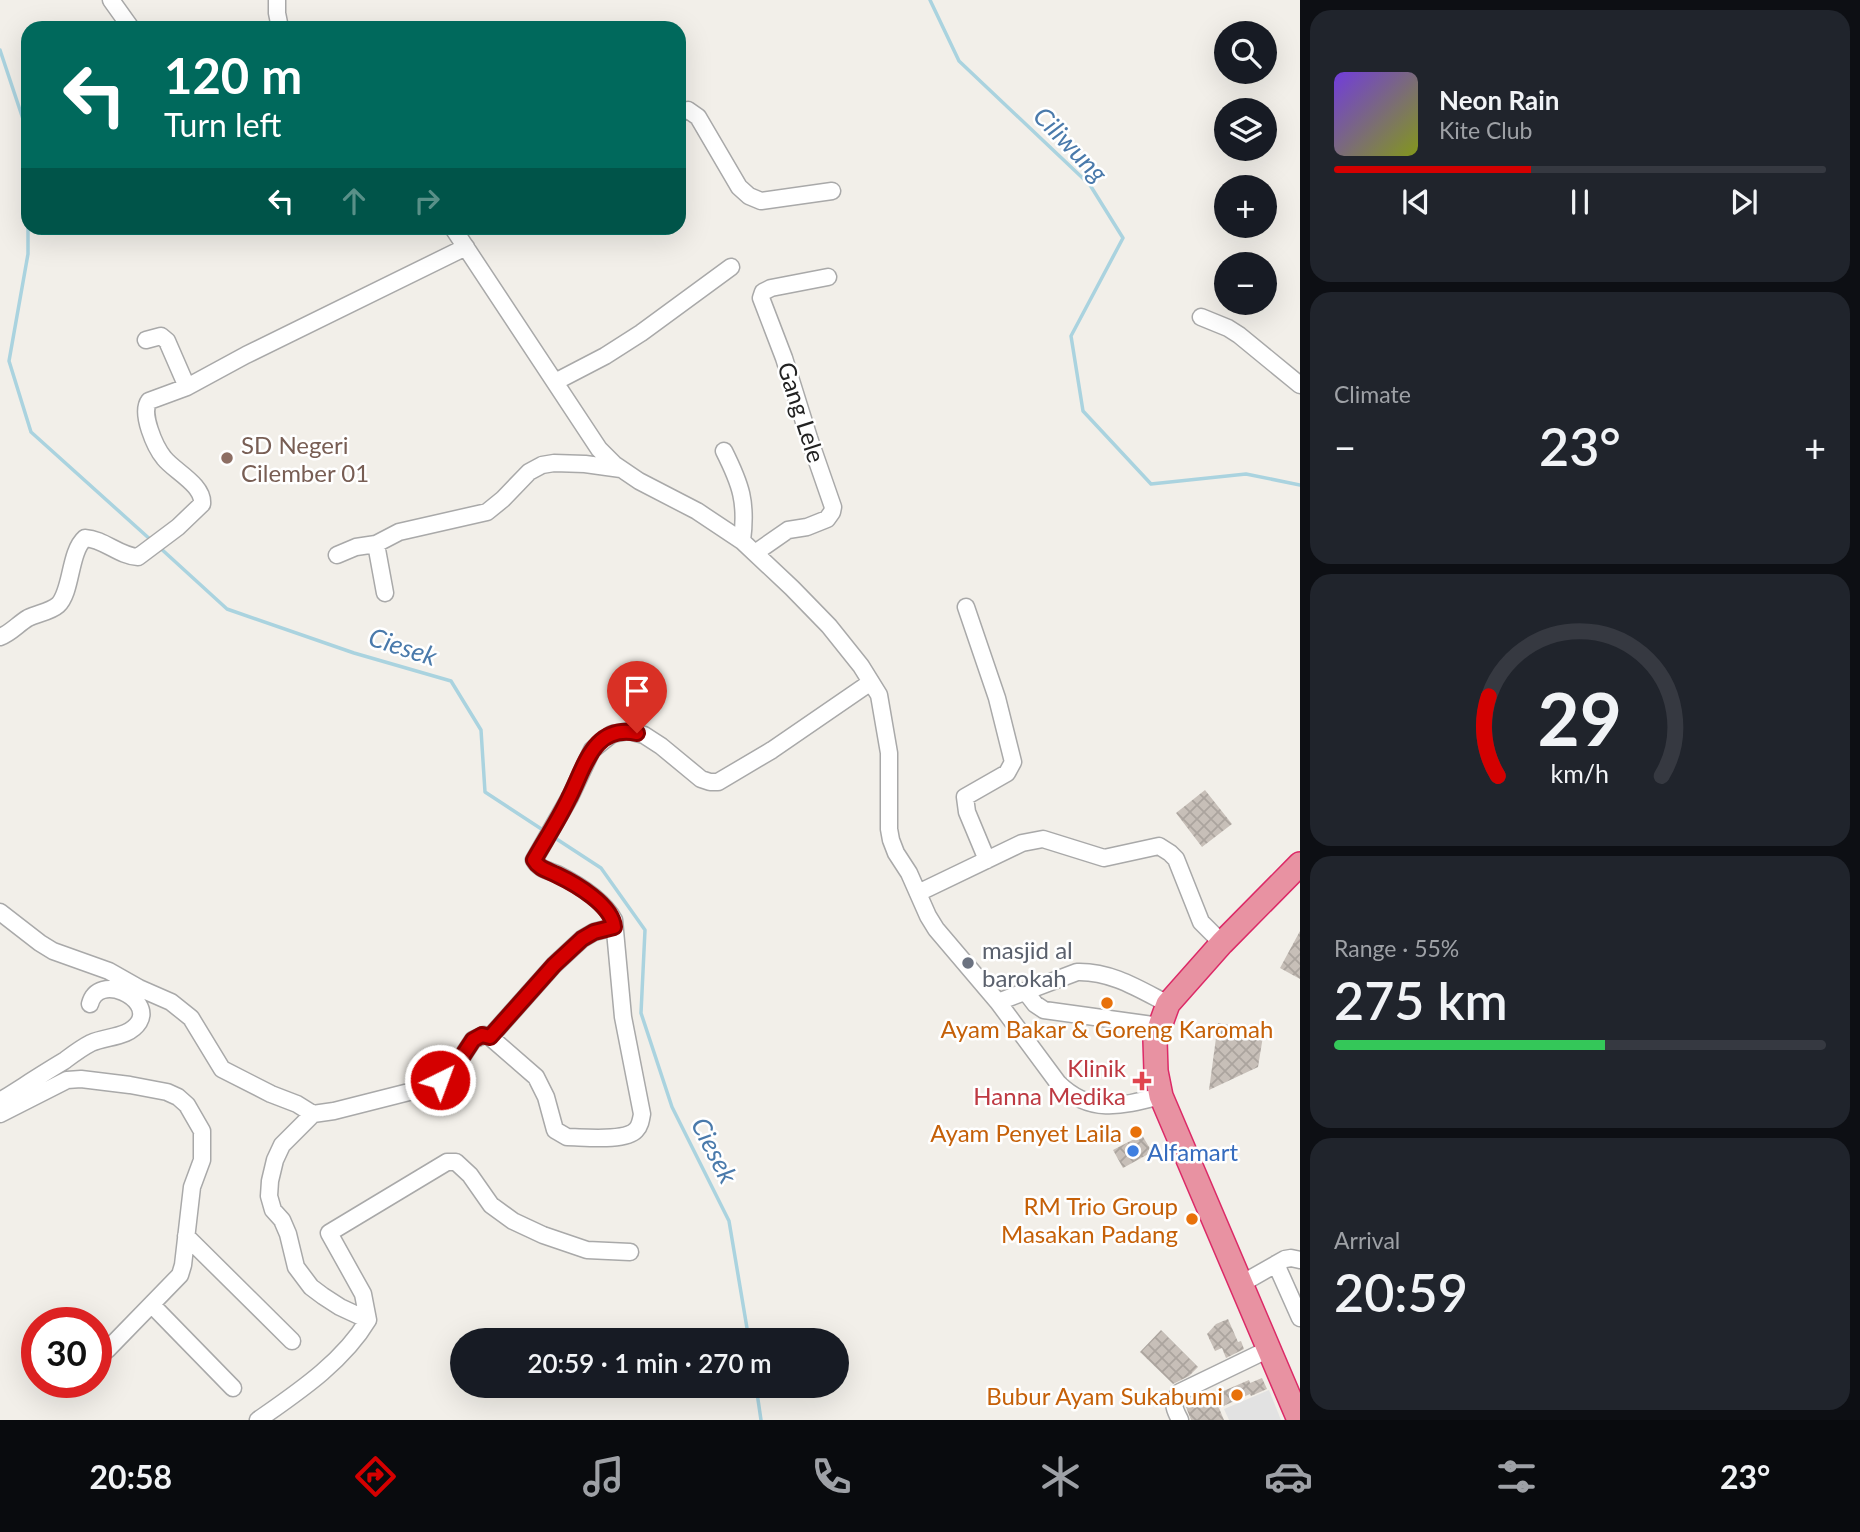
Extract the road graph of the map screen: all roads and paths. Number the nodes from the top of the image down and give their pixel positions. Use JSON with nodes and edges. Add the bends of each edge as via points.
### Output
{"nodes":[{"id":1,"x":111,"y":0,"type":"edge"},
{"id":2,"x":277,"y":0,"type":"edge"},
{"id":3,"x":126,"y":21,"type":"edge"},
{"id":4,"x":278,"y":21,"type":"edge"},
{"id":5,"x":686,"y":110,"type":"edge"},
{"id":6,"x":832,"y":191,"type":"dead end"},
{"id":7,"x":458,"y":235,"type":"edge"},
{"id":8,"x":467,"y":247,"type":"junction"},
{"id":9,"x":731,"y":267,"type":"dead end"},
{"id":10,"x":828,"y":277,"type":"dead end"},
{"id":11,"x":1201,"y":317,"type":"dead end"},
{"id":12,"x":146,"y":340,"type":"dead end"},
{"id":13,"x":555,"y":382,"type":"junction"},
{"id":14,"x":1300,"y":385,"type":"edge"},
{"id":15,"x":187,"y":387,"type":"junction"},
{"id":16,"x":724,"y":451,"type":"dead end"},
{"id":17,"x":621,"y":469,"type":"junction"},
{"id":18,"x":742,"y":541,"type":"junction"},
{"id":19,"x":376,"y":544,"type":"junction"},
{"id":20,"x":755,"y":553,"type":"junction"},
{"id":21,"x":337,"y":555,"type":"dead end"},
{"id":22,"x":385,"y":593,"type":"dead end"},
{"id":23,"x":966,"y":607,"type":"dead end"},
{"id":24,"x":0,"y":637,"type":"edge"},
{"id":25,"x":871,"y":682,"type":"junction"},
{"id":26,"x":987,"y":860,"type":"junction"},
{"id":27,"x":1300,"y":864,"type":"edge"},
{"id":28,"x":918,"y":893,"type":"junction"},
{"id":29,"x":0,"y":912,"type":"edge"},
{"id":30,"x":614,"y":927,"type":"junction"},
{"id":31,"x":1222,"y":943,"type":"junction"},
{"id":32,"x":1026,"y":991,"type":"junction"},
{"id":33,"x":998,"y":1002,"type":"junction"},
{"id":34,"x":90,"y":1004,"type":"dead end"},
{"id":35,"x":1168,"y":1004,"type":"junction"},
{"id":36,"x":1160,"y":1026,"type":"junction"},
{"id":37,"x":490,"y":1037,"type":"junction"},
{"id":38,"x":1161,"y":1096,"type":"junction"},
{"id":39,"x":0,"y":1101,"type":"edge"},
{"id":40,"x":313,"y":1114,"type":"junction"},
{"id":41,"x":0,"y":1115,"type":"edge"},
{"id":42,"x":186,"y":1236,"type":"junction"},
{"id":43,"x":629,"y":1252,"type":"dead end"},
{"id":44,"x":1300,"y":1261,"type":"edge"},
{"id":45,"x":1276,"y":1264,"type":"junction"},
{"id":46,"x":1241,"y":1284,"type":"junction"},
{"id":47,"x":152,"y":1304,"type":"junction"},
{"id":48,"x":1300,"y":1318,"type":"edge"},
{"id":49,"x":368,"y":1320,"type":"junction"},
{"id":50,"x":292,"y":1341,"type":"dead end"},
{"id":51,"x":112,"y":1345,"type":"edge"},
{"id":52,"x":1269,"y":1349,"type":"junction"},
{"id":53,"x":233,"y":1388,"type":"dead end"},
{"id":54,"x":258,"y":1420,"type":"edge"},
{"id":55,"x":1180,"y":1420,"type":"edge"},
{"id":56,"x":1299,"y":1420,"type":"edge"}],
"edges":[{"from":1,"to":3,"type":"street"},
{"from":2,"to":4,"type":"street"},
{"from":5,"to":6,"type":"street","via":[[698,117],[739,187],[750,196],[761,201]]},
{"from":7,"to":8,"type":"street"},
{"from":8,"to":13,"type":"street"},
{"from":8,"to":15,"type":"street"},
{"from":9,"to":13,"type":"street","via":[[641,333]]},
{"from":10,"to":20,"type":"street","name":"Gang Lele","via":[[771,288],[761,298],[832,512],[818,524],[783,532]]},
{"from":11,"to":14,"type":"street","via":[[1239,335]]},
{"from":12,"to":15,"type":"street","via":[[161,337],[167,341]]},
{"from":13,"to":17,"type":"street","via":[[595,444]]},
{"from":15,"to":24,"type":"street","via":[[149,401],[148,423],[160,452],[193,485],[202,504],[138,557],[85,538],[59,604]]},
{"from":16,"to":18,"type":"street","via":[[742,496]]},
{"from":17,"to":18,"type":"street"},
{"from":17,"to":19,"type":"street","via":[[542,465],[487,512],[399,532]]},
{"from":18,"to":20,"type":"street"},
{"from":19,"to":21,"type":"street"},
{"from":19,"to":22,"type":"street"},
{"from":20,"to":25,"type":"street","via":[[829,626]]},
{"from":23,"to":26,"type":"street","via":[[1013,762],[1007,773],[965,797]]},
{"from":25,"to":28,"type":"street","via":[[878,695],[889,753],[889,829],[896,853]]},
{"from":25,"to":30,"type":"street","via":[[718,782],[701,779],[644,735],[629,731],[601,741],[534,860],[587,893],[610,913]]},
{"from":26,"to":28,"type":"street"},
{"from":26,"to":31,"type":"street","via":[[1021,843],[1042,839],[1104,858],[1158,846],[1176,859],[1201,922]]},
{"from":27,"to":31,"type":"highway"},
{"from":28,"to":33,"type":"street","via":[[936,929]]},
{"from":29,"to":40,"type":"street","via":[[53,951],[171,1002],[191,1018],[222,1069]]},
{"from":30,"to":37,"type":"street","via":[[582,939]]},
{"from":30,"to":37,"type":"street","via":[[623,1017],[642,1114],[634,1132],[624,1137],[558,1133],[536,1077]]},
{"from":31,"to":35,"type":"highway"},
{"from":32,"to":33,"type":"street"},
{"from":32,"to":35,"type":"street","via":[[1087,972],[1118,978]]},
{"from":32,"to":36,"type":"street","via":[[1044,1010]]},
{"from":33,"to":38,"type":"street","via":[[1069,1094],[1105,1106],[1125,1106]]},
{"from":34,"to":39,"type":"street","via":[[98,991],[120,991],[140,1006],[141,1017],[137,1026],[92,1043]]},
{"from":35,"to":36,"type":"highway"},
{"from":36,"to":38,"type":"highway","via":[[1155,1054]]},
{"from":37,"to":40,"type":"street","via":[[473,1040],[456,1066],[425,1087]]},
{"from":38,"to":46,"type":"highway"},
{"from":40,"to":49,"type":"street","via":[[282,1146],[269,1196],[288,1234],[296,1267],[311,1287]]},
{"from":41,"to":42,"type":"street","via":[[67,1080],[130,1085],[178,1097],[202,1131],[202,1160],[192,1187]]},
{"from":42,"to":47,"type":"street","via":[[180,1275]]},
{"from":42,"to":50,"type":"street"},
{"from":43,"to":49,"type":"street","via":[[587,1250],[522,1225],[491,1205],[456,1162],[447,1162],[329,1233],[363,1294]]},
{"from":44,"to":45,"type":"street","via":[[1291,1258]]},
{"from":45,"to":46,"type":"street"},
{"from":45,"to":48,"type":"street"},
{"from":46,"to":52,"type":"highway"},
{"from":47,"to":51,"type":"street"},
{"from":47,"to":53,"type":"street"},
{"from":49,"to":54,"type":"street","via":[[357,1338],[320,1374]]},
{"from":52,"to":55,"type":"street","via":[[1180,1392],[1174,1399]]},
{"from":52,"to":56,"type":"highway"}]}
